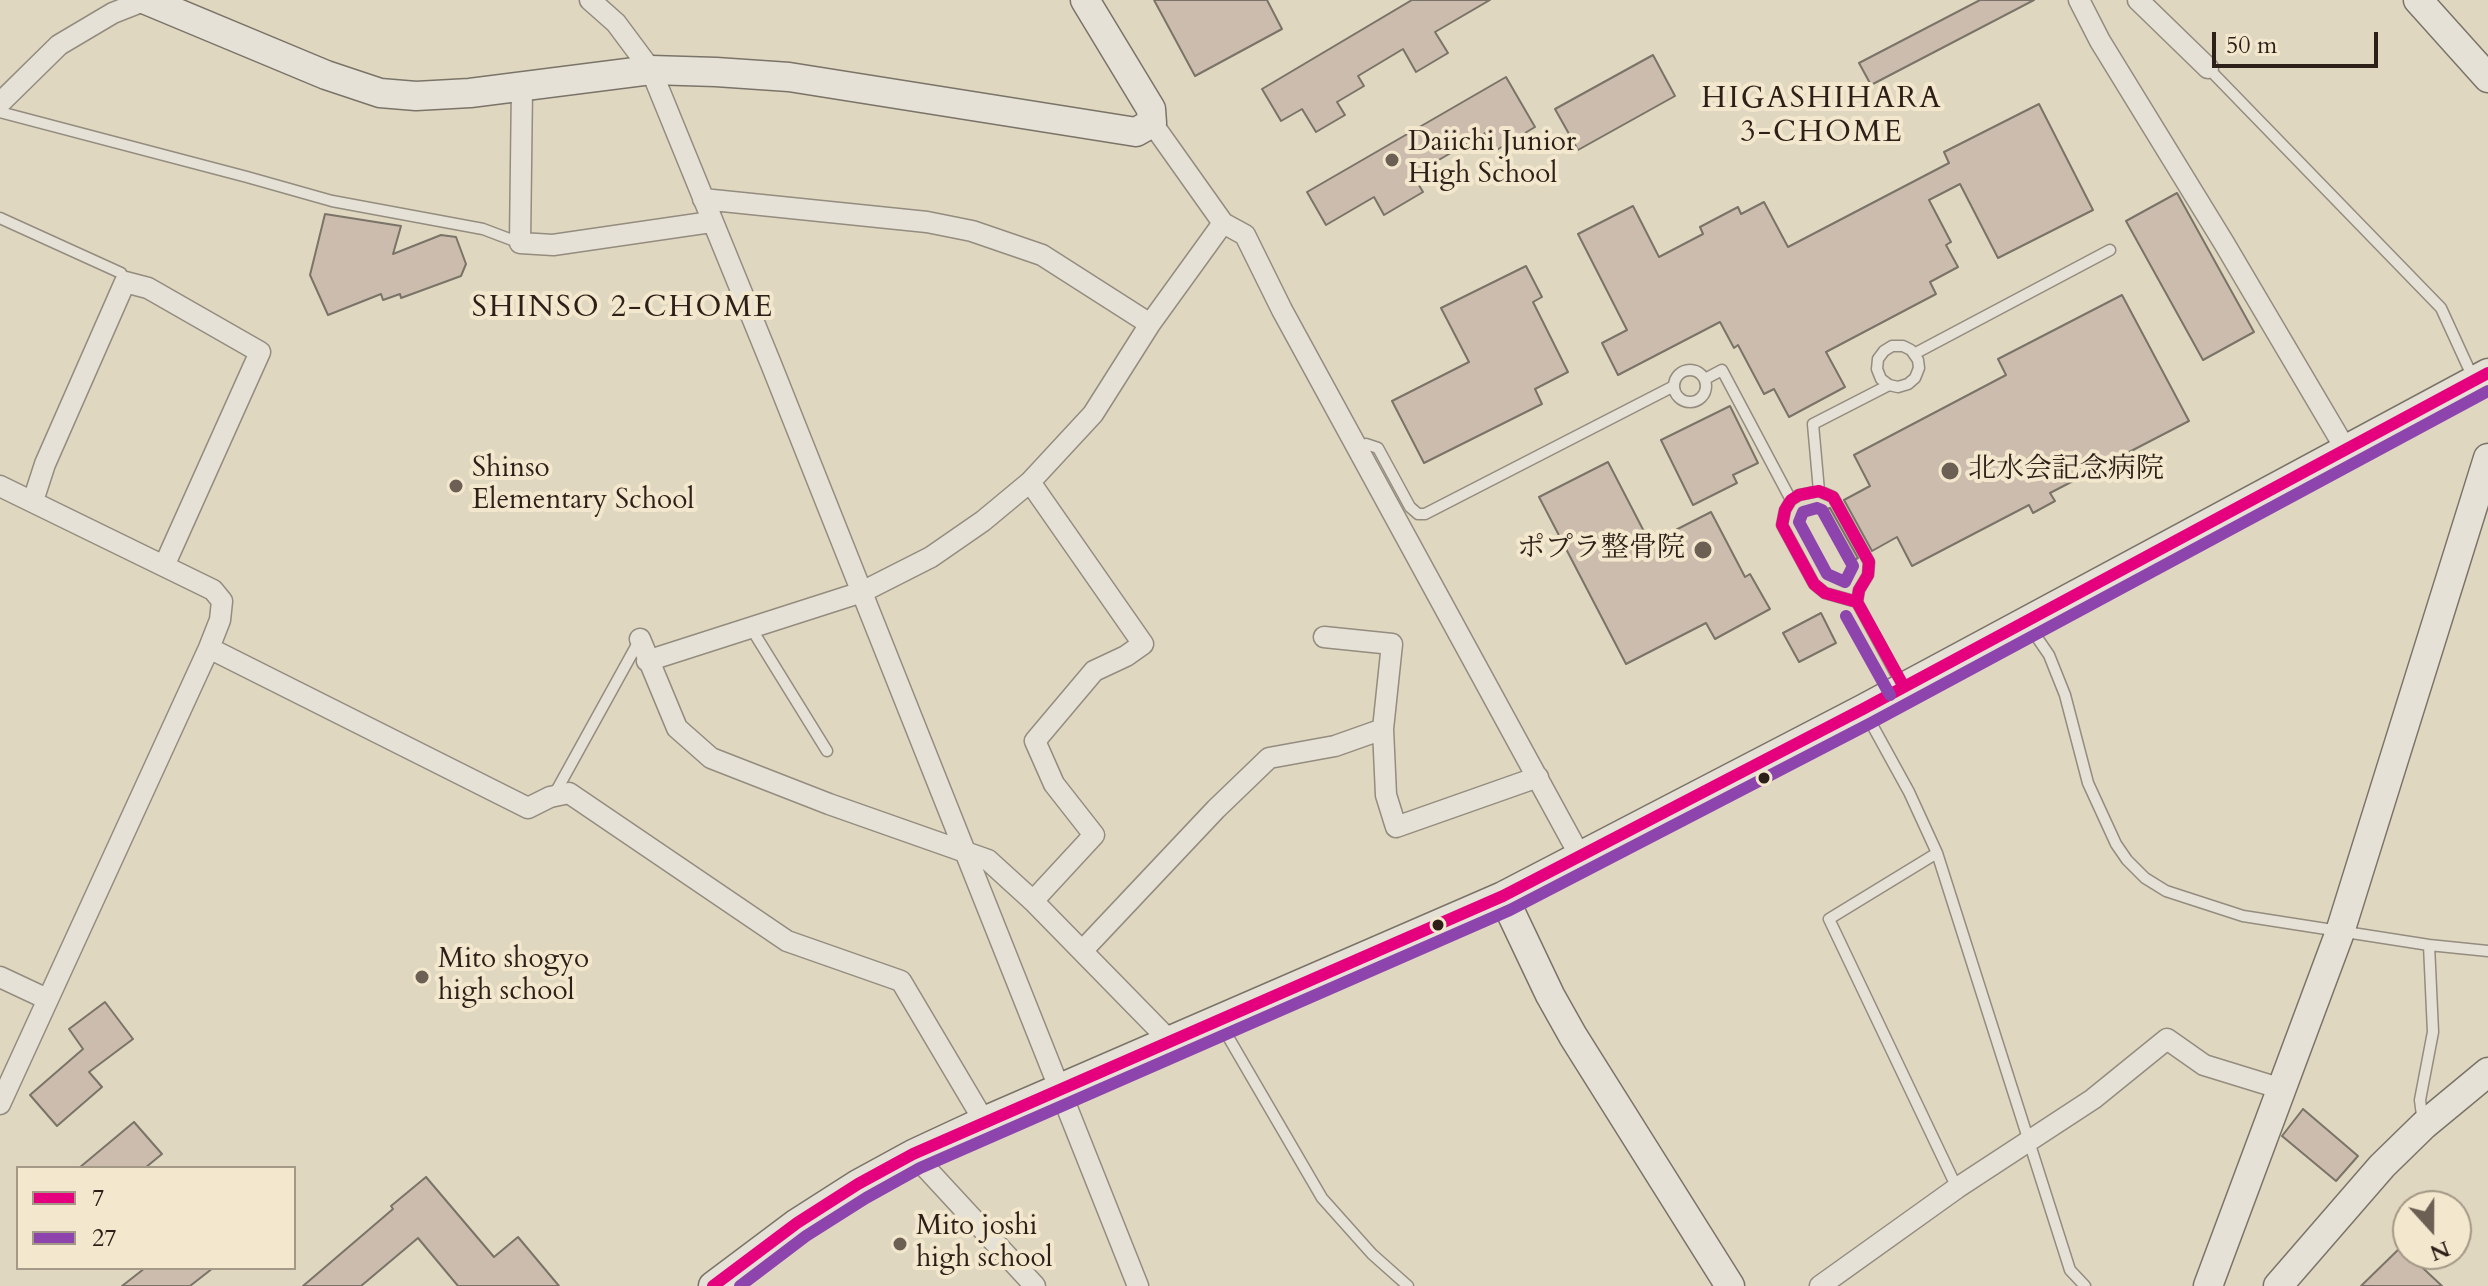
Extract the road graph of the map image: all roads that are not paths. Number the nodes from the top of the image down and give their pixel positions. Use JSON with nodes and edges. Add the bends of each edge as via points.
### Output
{"nodes":[{"id":1,"x":146,"y":0,"type":"edge"},
{"id":2,"x":590,"y":0,"type":"edge"},
{"id":3,"x":1085,"y":0,"type":"edge"},
{"id":4,"x":2079,"y":0,"type":"edge"},
{"id":5,"x":2138,"y":0,"type":"edge"},
{"id":6,"x":2418,"y":0,"type":"edge"},
{"id":7,"x":2208,"y":68,"type":"joint"},
{"id":8,"x":651,"y":70,"type":"junction"},
{"id":9,"x":2488,"y":78,"type":"edge"},
{"id":10,"x":522,"y":87,"type":"junction"},
{"id":11,"x":0,"y":103,"type":"edge"},
{"id":12,"x":0,"y":112,"type":"edge"},
{"id":13,"x":1152,"y":123,"type":"junction"},
{"id":14,"x":703,"y":199,"type":"junction"},
{"id":15,"x":0,"y":218,"type":"edge"},
{"id":16,"x":711,"y":222,"type":"junction"},
{"id":17,"x":1223,"y":223,"type":"junction"},
{"id":18,"x":520,"y":243,"type":"junction"},
{"id":19,"x":2110,"y":250,"type":"dead end"},
{"id":20,"x":125,"y":282,"type":"junction"},
{"id":21,"x":1150,"y":324,"type":"junction"},
{"id":22,"x":1914,"y":354,"type":"junction"},
{"id":23,"x":2481,"y":377,"type":"edge"},
{"id":24,"x":1705,"y":379,"type":"junction"},
{"id":25,"x":1889,"y":385,"type":"junction"},
{"id":26,"x":1674,"y":386,"type":"junction"},
{"id":27,"x":1357,"y":448,"type":"junction"},
{"id":28,"x":2345,"y":448,"type":"junction"},
{"id":29,"x":2488,"y":458,"type":"edge"},
{"id":30,"x":1030,"y":482,"type":"junction"},
{"id":31,"x":0,"y":486,"type":"edge"},
{"id":32,"x":1819,"y":491,"type":"junction"},
{"id":33,"x":1791,"y":500,"type":"junction"},
{"id":34,"x":33,"y":501,"type":"junction"},
{"id":35,"x":164,"y":566,"type":"junction"},
{"id":36,"x":862,"y":592,"type":"junction"},
{"id":37,"x":1857,"y":602,"type":"junction"},
{"id":38,"x":2026,"y":622,"type":"junction"},
{"id":39,"x":751,"y":628,"type":"junction"},
{"id":40,"x":1324,"y":637,"type":"dead end"},
{"id":41,"x":640,"y":639,"type":"joint"},
{"id":42,"x":209,"y":648,"type":"junction"},
{"id":43,"x":647,"y":661,"type":"junction"},
{"id":44,"x":1904,"y":687,"type":"junction"},
{"id":45,"x":1863,"y":709,"type":"junction"},
{"id":46,"x":1383,"y":729,"type":"junction"},
{"id":47,"x":827,"y":751,"type":"dead end"},
{"id":48,"x":1538,"y":777,"type":"junction"},
{"id":49,"x":553,"y":796,"type":"junction"},
{"id":50,"x":965,"y":853,"type":"junction"},
{"id":51,"x":1937,"y":853,"type":"junction"},
{"id":52,"x":1580,"y":856,"type":"junction"},
{"id":53,"x":1503,"y":896,"type":"junction"},
{"id":54,"x":1033,"y":901,"type":"junction"},
{"id":55,"x":2340,"y":932,"type":"junction"},
{"id":56,"x":2429,"y":945,"type":"junction"},
{"id":57,"x":1083,"y":950,"type":"junction"},
{"id":58,"x":2488,"y":951,"type":"edge"},
{"id":59,"x":0,"y":977,"type":"edge"},
{"id":60,"x":47,"y":999,"type":"junction"},
{"id":61,"x":1218,"y":1019,"type":"junction"},
{"id":62,"x":1169,"y":1040,"type":"junction"},
{"id":63,"x":2488,"y":1072,"type":"edge"},
{"id":64,"x":1059,"y":1089,"type":"junction"},
{"id":65,"x":2282,"y":1089,"type":"junction"},
{"id":66,"x":0,"y":1104,"type":"edge"},
{"id":67,"x":984,"y":1121,"type":"junction"},
{"id":68,"x":2424,"y":1125,"type":"junction"},
{"id":69,"x":2029,"y":1141,"type":"junction"},
{"id":70,"x":913,"y":1154,"type":"junction"},
{"id":71,"x":1957,"y":1188,"type":"junction"},
{"id":72,"x":713,"y":1286,"type":"edge"},
{"id":73,"x":1035,"y":1286,"type":"edge"},
{"id":74,"x":1138,"y":1286,"type":"edge"},
{"id":75,"x":1408,"y":1286,"type":"edge"},
{"id":76,"x":1730,"y":1286,"type":"edge"},
{"id":77,"x":1820,"y":1286,"type":"edge"},
{"id":78,"x":2085,"y":1286,"type":"edge"},
{"id":79,"x":2208,"y":1286,"type":"edge"},
{"id":80,"x":2278,"y":1286,"type":"edge"}],
"edges":[{"from":1,"to":10,"type":"street","via":[[380,93],[416,96]]},
{"from":1,"to":11,"type":"street","via":[[59,45]]},
{"from":2,"to":8,"type":"street","via":[[616,23]]},
{"from":3,"to":13,"type":"street","via":[[1151,109]]},
{"from":4,"to":28,"type":"street"},
{"from":5,"to":7,"type":"street"},
{"from":6,"to":9,"type":"street"},
{"from":7,"to":23,"type":"lane","via":[[2441,308]]},
{"from":8,"to":10,"type":"street"},
{"from":8,"to":13,"type":"street","via":[[789,77],[1136,132]]},
{"from":8,"to":14,"type":"street"},
{"from":10,"to":18,"type":"street"},
{"from":12,"to":18,"type":"lane","via":[[332,201],[483,229]]},
{"from":13,"to":17,"type":"street"},
{"from":14,"to":16,"type":"street"},
{"from":14,"to":21,"type":"street","via":[[972,231],[1042,255]]},
{"from":15,"to":20,"type":"lane","via":[[121,273]]},
{"from":16,"to":18,"type":"street","via":[[553,245]]},
{"from":16,"to":36,"type":"street"},
{"from":17,"to":21,"type":"street"},
{"from":17,"to":27,"type":"street","via":[[1245,235]]},
{"from":19,"to":22,"type":"lane"},
{"from":20,"to":34,"type":"street"},
{"from":20,"to":35,"type":"street","via":[[148,288],[260,352]]},
{"from":21,"to":30,"type":"street","via":[[1093,414]]},
{"from":22,"to":25,"type":"lane","via":[[1919,368],[1915,378],[1898,387]]},
{"from":22,"to":25,"type":"lane","via":[[1903,346],[1884,351],[1877,369]]},
{"from":23,"to":28,"type":"street"},
{"from":24,"to":26,"type":"lane","via":[[1686,371]]},
{"from":24,"to":26,"type":"lane","via":[[1705,393],[1694,402],[1680,399]]},
{"from":24,"to":33,"type":"lane","via":[[1722,370]]},
{"from":25,"to":32,"type":"lane","via":[[1813,424]]},
{"from":26,"to":27,"type":"lane","via":[[1425,514],[1410,507],[1378,448]]},
{"from":27,"to":48,"type":"street"},
{"from":28,"to":38,"type":"street"},
{"from":29,"to":55,"type":"street"},
{"from":30,"to":36,"type":"street","via":[[931,557]]},
{"from":30,"to":54,"type":"street","via":[[1143,644],[1094,671],[1035,741],[1054,784],[1094,835]]},
{"from":31,"to":34,"type":"street"},
{"from":32,"to":33,"type":"lane"},
{"from":32,"to":37,"type":"lane","via":[[1833,497],[1869,562]]},
{"from":33,"to":37,"type":"lane","via":[[1782,525],[1814,584],[1825,593]]},
{"from":34,"to":35,"type":"street"},
{"from":35,"to":42,"type":"street","via":[[213,590],[222,601]]},
{"from":36,"to":39,"type":"street"},
{"from":36,"to":50,"type":"street"},
{"from":37,"to":44,"type":"lane"},
{"from":38,"to":44,"type":"street"},
{"from":38,"to":55,"type":"lane","via":[[2049,655],[2065,695],[2088,783],[2127,860],[2145,878],[2166,891],[2243,916]]},
{"from":39,"to":43,"type":"street"},
{"from":39,"to":47,"type":"lane"},
{"from":40,"to":46,"type":"street","via":[[1392,644]]},
{"from":41,"to":43,"type":"street"},
{"from":41,"to":49,"type":"lane"},
{"from":42,"to":49,"type":"street","via":[[528,808]]},
{"from":42,"to":60,"type":"street"},
{"from":43,"to":50,"type":"street","via":[[677,728],[711,758]]},
{"from":44,"to":45,"type":"street"},
{"from":45,"to":51,"type":"lane"},
{"from":45,"to":52,"type":"street"},
{"from":46,"to":48,"type":"street","via":[[1386,795],[1396,827]]},
{"from":46,"to":57,"type":"street","via":[[1335,746],[1269,758]]},
{"from":48,"to":52,"type":"street"},
{"from":49,"to":67,"type":"street","via":[[569,793],[787,941],[901,981]]},
{"from":50,"to":54,"type":"street","via":[[988,860]]},
{"from":50,"to":64,"type":"street"},
{"from":51,"to":69,"type":"lane"},
{"from":51,"to":71,"type":"lane","via":[[1829,919]]},
{"from":52,"to":53,"type":"street"},
{"from":53,"to":61,"type":"street"},
{"from":53,"to":76,"type":"street","via":[[1573,1036]]},
{"from":54,"to":57,"type":"street"},
{"from":55,"to":56,"type":"lane"},
{"from":55,"to":65,"type":"street"},
{"from":56,"to":58,"type":"lane"},
{"from":56,"to":68,"type":"lane","via":[[2433,1032],[2420,1100]]},
{"from":57,"to":62,"type":"street"},
{"from":59,"to":60,"type":"street"},
{"from":60,"to":66,"type":"street"},
{"from":61,"to":62,"type":"street"},
{"from":61,"to":75,"type":"lane","via":[[1322,1198]]},
{"from":62,"to":64,"type":"street"},
{"from":63,"to":68,"type":"street"},
{"from":64,"to":67,"type":"street"},
{"from":64,"to":74,"type":"street"},
{"from":65,"to":69,"type":"street","via":[[2204,1065],[2167,1039],[2093,1099]]},
{"from":65,"to":79,"type":"street"},
{"from":67,"to":70,"type":"street"},
{"from":68,"to":80,"type":"street"},
{"from":69,"to":71,"type":"street"},
{"from":69,"to":78,"type":"lane","via":[[2070,1270]]},
{"from":70,"to":72,"type":"street","via":[[797,1223]]},
{"from":70,"to":73,"type":"street"},
{"from":71,"to":77,"type":"street"}]}
